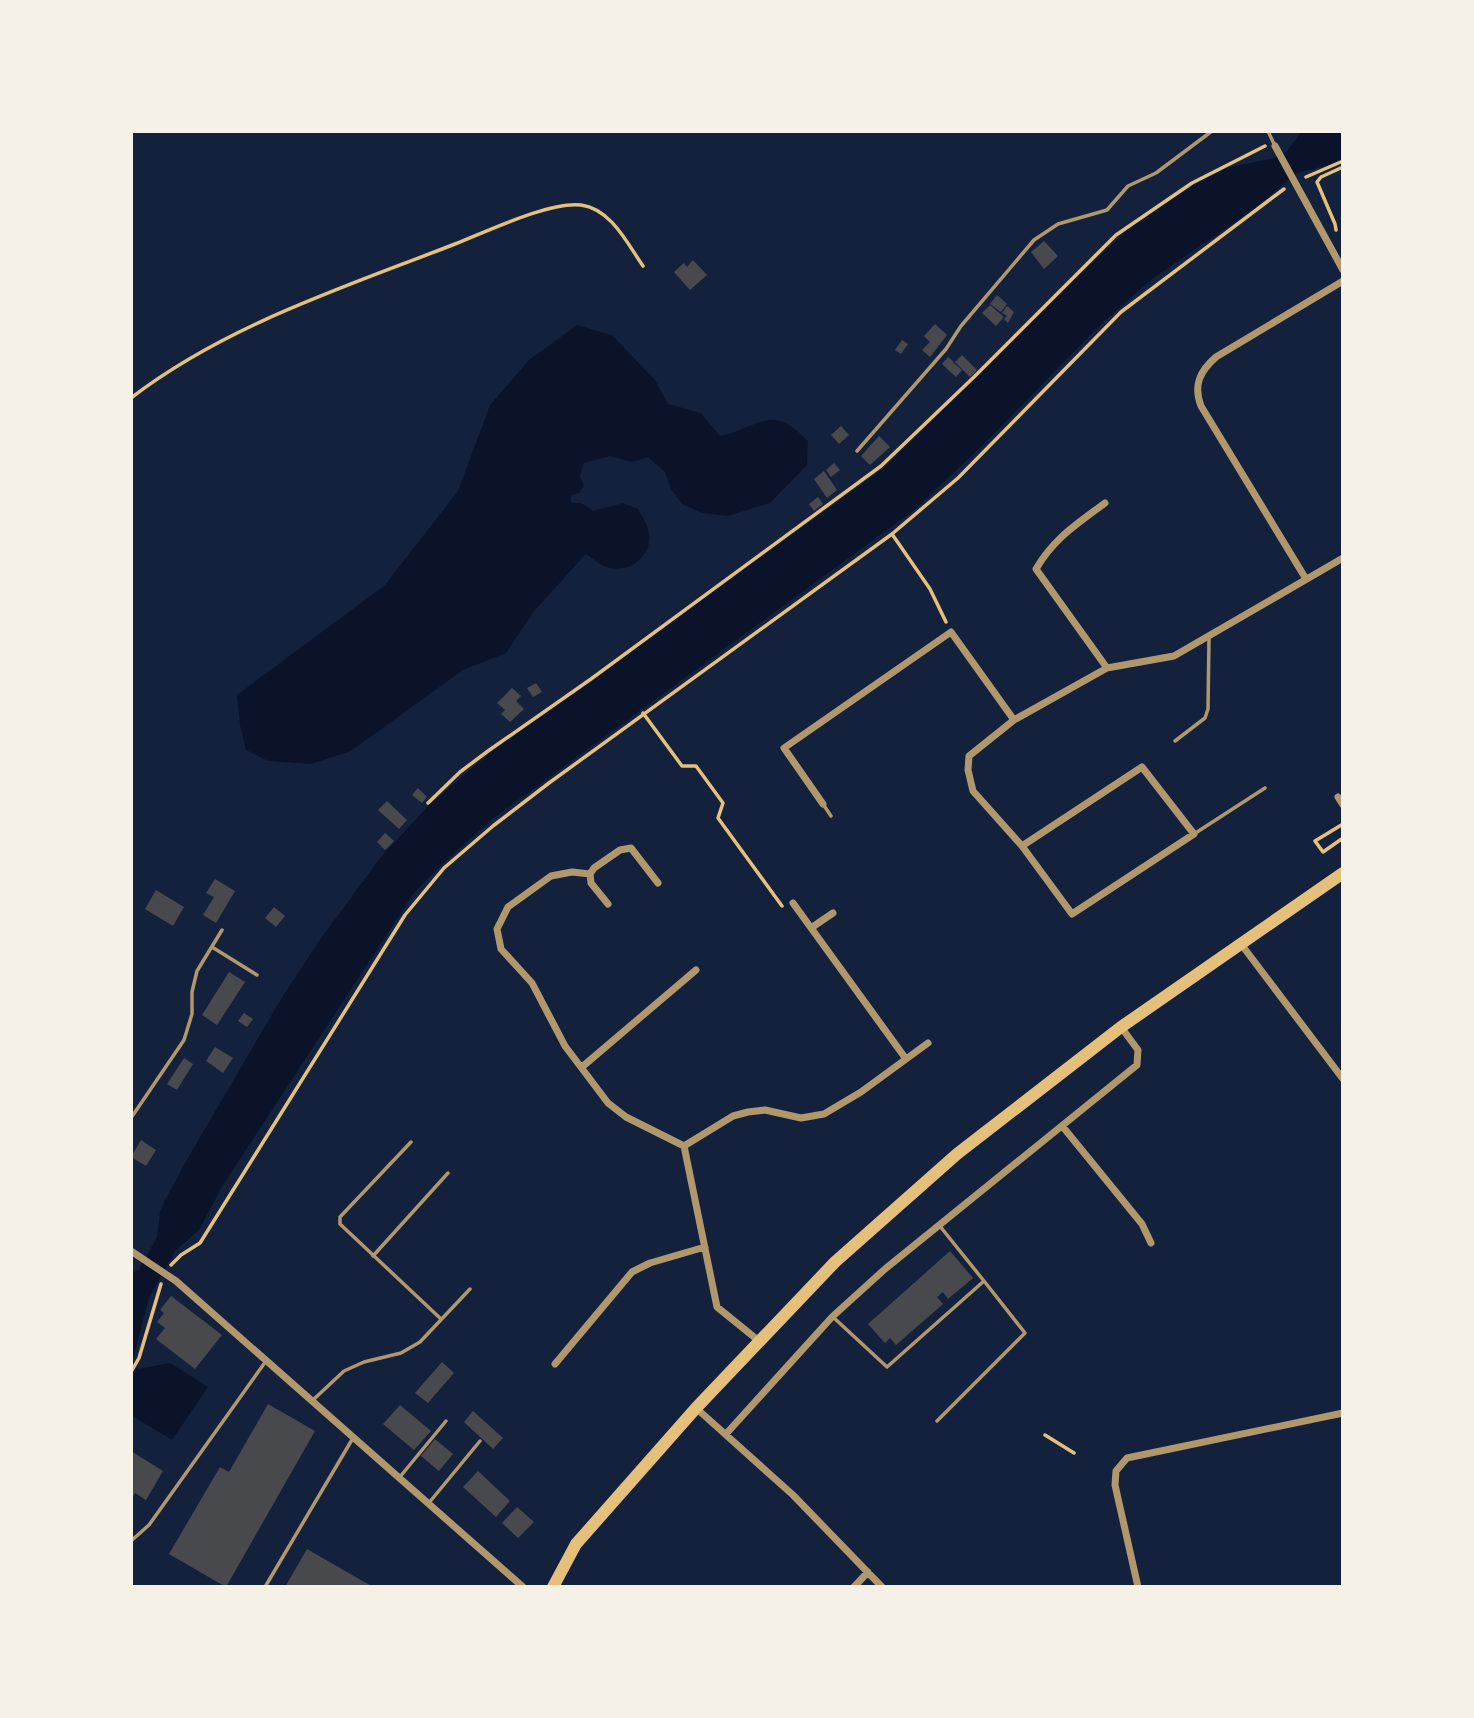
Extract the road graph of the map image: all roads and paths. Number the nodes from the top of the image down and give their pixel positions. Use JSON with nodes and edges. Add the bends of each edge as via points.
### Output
{"nodes":[{"id":1,"x":1212,"y":131,"type":"edge"},
{"id":2,"x":1268,"y":131,"type":"edge"},
{"id":3,"x":1275,"y":146,"type":"joint"},
{"id":4,"x":1263,"y":147,"type":"dead end"},
{"id":5,"x":1343,"y":164,"type":"edge"},
{"id":6,"x":1324,"y":170,"type":"junction"},
{"id":7,"x":1297,"y":183,"type":"junction"},
{"id":8,"x":1329,"y":244,"type":"junction"},
{"id":9,"x":643,"y":266,"type":"dead end"},
{"id":10,"x":1343,"y":270,"type":"edge"},
{"id":11,"x":1343,"y":281,"type":"edge"},
{"id":12,"x":131,"y":398,"type":"edge"},
{"id":13,"x":857,"y":451,"type":"dead end"},
{"id":14,"x":1105,"y":503,"type":"dead end"},
{"id":15,"x":892,"y":534,"type":"junction"},
{"id":16,"x":1343,"y":558,"type":"edge"},
{"id":17,"x":1306,"y":579,"type":"junction"},
{"id":18,"x":951,"y":632,"type":"junction"},
{"id":19,"x":1209,"y":636,"type":"junction"},
{"id":20,"x":1107,"y":668,"type":"junction"},
{"id":21,"x":643,"y":713,"type":"junction"},
{"id":22,"x":1014,"y":720,"type":"junction"},
{"id":23,"x":1175,"y":741,"type":"dead end"},
{"id":24,"x":1265,"y":788,"type":"dead end"},
{"id":25,"x":1338,"y":797,"type":"dead end"},
{"id":26,"x":428,"y":803,"type":"dead end"},
{"id":27,"x":823,"y":804,"type":"joint"},
{"id":28,"x":1343,"y":805,"type":"edge"},
{"id":29,"x":831,"y":816,"type":"dead end"},
{"id":30,"x":1343,"y":824,"type":"edge"},
{"id":31,"x":1194,"y":834,"type":"junction"},
{"id":32,"x":1343,"y":838,"type":"edge"},
{"id":33,"x":1022,"y":846,"type":"junction"},
{"id":34,"x":1343,"y":873,"type":"edge"},
{"id":35,"x":590,"y":874,"type":"junction"},
{"id":36,"x":658,"y":883,"type":"dead end"},
{"id":37,"x":793,"y":903,"type":"joint"},
{"id":38,"x":608,"y":904,"type":"dead end"},
{"id":39,"x":833,"y":913,"type":"dead end"},
{"id":40,"x":811,"y":928,"type":"junction"},
{"id":41,"x":222,"y":930,"type":"dead end"},
{"id":42,"x":1241,"y":944,"type":"junction"},
{"id":43,"x":212,"y":947,"type":"junction"},
{"id":44,"x":696,"y":970,"type":"dead end"},
{"id":45,"x":257,"y":975,"type":"dead end"},
{"id":46,"x":1121,"y":1027,"type":"junction"},
{"id":47,"x":928,"y":1043,"type":"dead end"},
{"id":48,"x":906,"y":1059,"type":"junction"},
{"id":49,"x":582,"y":1067,"type":"junction"},
{"id":50,"x":1343,"y":1079,"type":"edge"},
{"id":51,"x":131,"y":1118,"type":"edge"},
{"id":52,"x":1063,"y":1127,"type":"junction"},
{"id":53,"x":411,"y":1142,"type":"dead end"},
{"id":54,"x":684,"y":1146,"type":"junction"},
{"id":55,"x":448,"y":1173,"type":"dead end"},
{"id":56,"x":939,"y":1225,"type":"junction"},
{"id":57,"x":1151,"y":1243,"type":"dead end"},
{"id":58,"x":705,"y":1247,"type":"junction"},
{"id":59,"x":132,"y":1252,"type":"edge"},
{"id":60,"x":373,"y":1256,"type":"junction"},
{"id":61,"x":169,"y":1268,"type":"dead end"},
{"id":62,"x":162,"y":1280,"type":"dead end"},
{"id":63,"x":984,"y":1281,"type":"junction"},
{"id":64,"x":470,"y":1289,"type":"dead end"},
{"id":65,"x":832,"y":1317,"type":"junction"},
{"id":66,"x":441,"y":1320,"type":"junction"},
{"id":67,"x":759,"y":1341,"type":"junction"},
{"id":68,"x":266,"y":1361,"type":"junction"},
{"id":69,"x":555,"y":1364,"type":"dead end"},
{"id":70,"x":131,"y":1373,"type":"edge"},
{"id":71,"x":312,"y":1401,"type":"junction"},
{"id":72,"x":696,"y":1408,"type":"junction"},
{"id":73,"x":1343,"y":1413,"type":"edge"},
{"id":74,"x":446,"y":1421,"type":"dead end"},
{"id":75,"x":937,"y":1421,"type":"dead end"},
{"id":76,"x":726,"y":1434,"type":"junction"},
{"id":77,"x":1045,"y":1435,"type":"dead end"},
{"id":78,"x":353,"y":1438,"type":"junction"},
{"id":79,"x":480,"y":1441,"type":"dead end"},
{"id":80,"x":1074,"y":1454,"type":"dead end"},
{"id":81,"x":399,"y":1478,"type":"junction"},
{"id":82,"x":428,"y":1504,"type":"junction"},
{"id":83,"x":131,"y":1541,"type":"edge"},
{"id":84,"x":868,"y":1572,"type":"junction"},
{"id":85,"x":265,"y":1587,"type":"edge"},
{"id":86,"x":523,"y":1587,"type":"edge"},
{"id":87,"x":553,"y":1587,"type":"edge"},
{"id":88,"x":855,"y":1587,"type":"edge"},
{"id":89,"x":882,"y":1587,"type":"edge"},
{"id":90,"x":1138,"y":1587,"type":"edge"}],
"edges":[{"from":1,"to":13,"type":"lane","via":[[1156,173],[1128,186],[1107,210],[1058,224],[1034,240]]},
{"from":2,"to":3,"type":"lane"},
{"from":3,"to":7,"type":"street"},
{"from":4,"to":26,"type":"path","via":[[1192,183],[1116,235],[881,466],[488,751]]},
{"from":5,"to":6,"type":"path"},
{"from":5,"to":8,"type":"path","via":[[1317,182],[1335,224]]},
{"from":6,"to":7,"type":"path"},
{"from":6,"to":7,"type":"path"},
{"from":7,"to":8,"type":"street"},
{"from":7,"to":15,"type":"path","via":[[1121,312],[958,478]]},
{"from":8,"to":10,"type":"street"},
{"from":9,"to":12,"type":"path","via":[[617,228],[597,210],[566,204],[272,316],[161,375]]},
{"from":11,"to":17,"type":"street","via":[[1216,358],[1198,377],[1201,406]]},
{"from":14,"to":20,"type":"street","via":[[1048,548],[1036,569]]},
{"from":15,"to":18,"type":"path","via":[[930,589]]},
{"from":15,"to":21,"type":"path"},
{"from":16,"to":17,"type":"street"},
{"from":17,"to":19,"type":"street"},
{"from":18,"to":22,"type":"street"},
{"from":18,"to":27,"type":"street","via":[[781,750]]},
{"from":19,"to":20,"type":"street","via":[[1174,656]]},
{"from":19,"to":23,"type":"lane","via":[[1206,718]]},
{"from":20,"to":22,"type":"street"},
{"from":21,"to":37,"type":"path","via":[[682,766],[696,766],[723,803],[718,818],[784,909]]},
{"from":21,"to":61,"type":"path","via":[[493,826],[437,877],[405,915],[200,1243]]},
{"from":22,"to":33,"type":"street","via":[[969,756],[968,771],[973,791]]},
{"from":24,"to":31,"type":"lane"},
{"from":25,"to":28,"type":"street"},
{"from":27,"to":29,"type":"lane"},
{"from":30,"to":32,"type":"path","via":[[1315,841],[1323,852]]},
{"from":31,"to":33,"type":"street","via":[[1142,767]]},
{"from":31,"to":33,"type":"street","via":[[1072,914]]},
{"from":34,"to":42,"type":"main road"},
{"from":35,"to":36,"type":"street","via":[[620,850],[631,848]]},
{"from":35,"to":38,"type":"street","via":[[591,883]]},
{"from":35,"to":49,"type":"street","via":[[551,876],[508,907],[497,929],[504,954],[532,983],[565,1046]]},
{"from":37,"to":40,"type":"street"},
{"from":39,"to":40,"type":"street"},
{"from":40,"to":48,"type":"street"},
{"from":41,"to":43,"type":"lane"},
{"from":42,"to":46,"type":"main road"},
{"from":42,"to":50,"type":"street"},
{"from":43,"to":45,"type":"lane"},
{"from":43,"to":51,"type":"lane","via":[[197,971],[184,1040]]},
{"from":44,"to":49,"type":"street"},
{"from":46,"to":52,"type":"street","via":[[1139,1052],[1138,1065]]},
{"from":46,"to":67,"type":"main road","via":[[957,1154],[835,1262]]},
{"from":47,"to":48,"type":"street"},
{"from":48,"to":54,"type":"street","via":[[824,1114],[801,1118],[765,1110],[748,1112],[733,1116]]},
{"from":49,"to":54,"type":"street","via":[[608,1104]]},
{"from":52,"to":56,"type":"street"},
{"from":52,"to":57,"type":"street","via":[[1142,1224]]},
{"from":53,"to":60,"type":"lane","via":[[340,1217],[340,1224]]},
{"from":54,"to":58,"type":"street"},
{"from":55,"to":60,"type":"lane"},
{"from":56,"to":63,"type":"lane"},
{"from":56,"to":65,"type":"street"},
{"from":58,"to":67,"type":"street","via":[[717,1307]]},
{"from":58,"to":69,"type":"street","via":[[632,1272]]},
{"from":59,"to":68,"type":"street","via":[[176,1281]]},
{"from":60,"to":66,"type":"lane"},
{"from":62,"to":70,"type":"path"},
{"from":63,"to":65,"type":"lane","via":[[887,1367]]},
{"from":63,"to":75,"type":"lane","via":[[1025,1333]]},
{"from":64,"to":66,"type":"lane"},
{"from":65,"to":76,"type":"street"},
{"from":66,"to":71,"type":"lane","via":[[421,1342],[401,1353],[344,1371]]},
{"from":67,"to":72,"type":"main road"},
{"from":68,"to":71,"type":"street"},
{"from":68,"to":83,"type":"lane","via":[[149,1525]]},
{"from":71,"to":78,"type":"street"},
{"from":72,"to":76,"type":"street"},
{"from":72,"to":87,"type":"main road","via":[[576,1544]]},
{"from":73,"to":90,"type":"street","via":[[1127,1458],[1116,1471],[1115,1485]]},
{"from":74,"to":81,"type":"lane"},
{"from":76,"to":84,"type":"street"},
{"from":77,"to":80,"type":"path"},
{"from":78,"to":81,"type":"street"},
{"from":78,"to":85,"type":"lane"},
{"from":79,"to":82,"type":"lane"},
{"from":81,"to":82,"type":"street"},
{"from":82,"to":86,"type":"street"},
{"from":84,"to":88,"type":"street"},
{"from":84,"to":89,"type":"street"}]}
